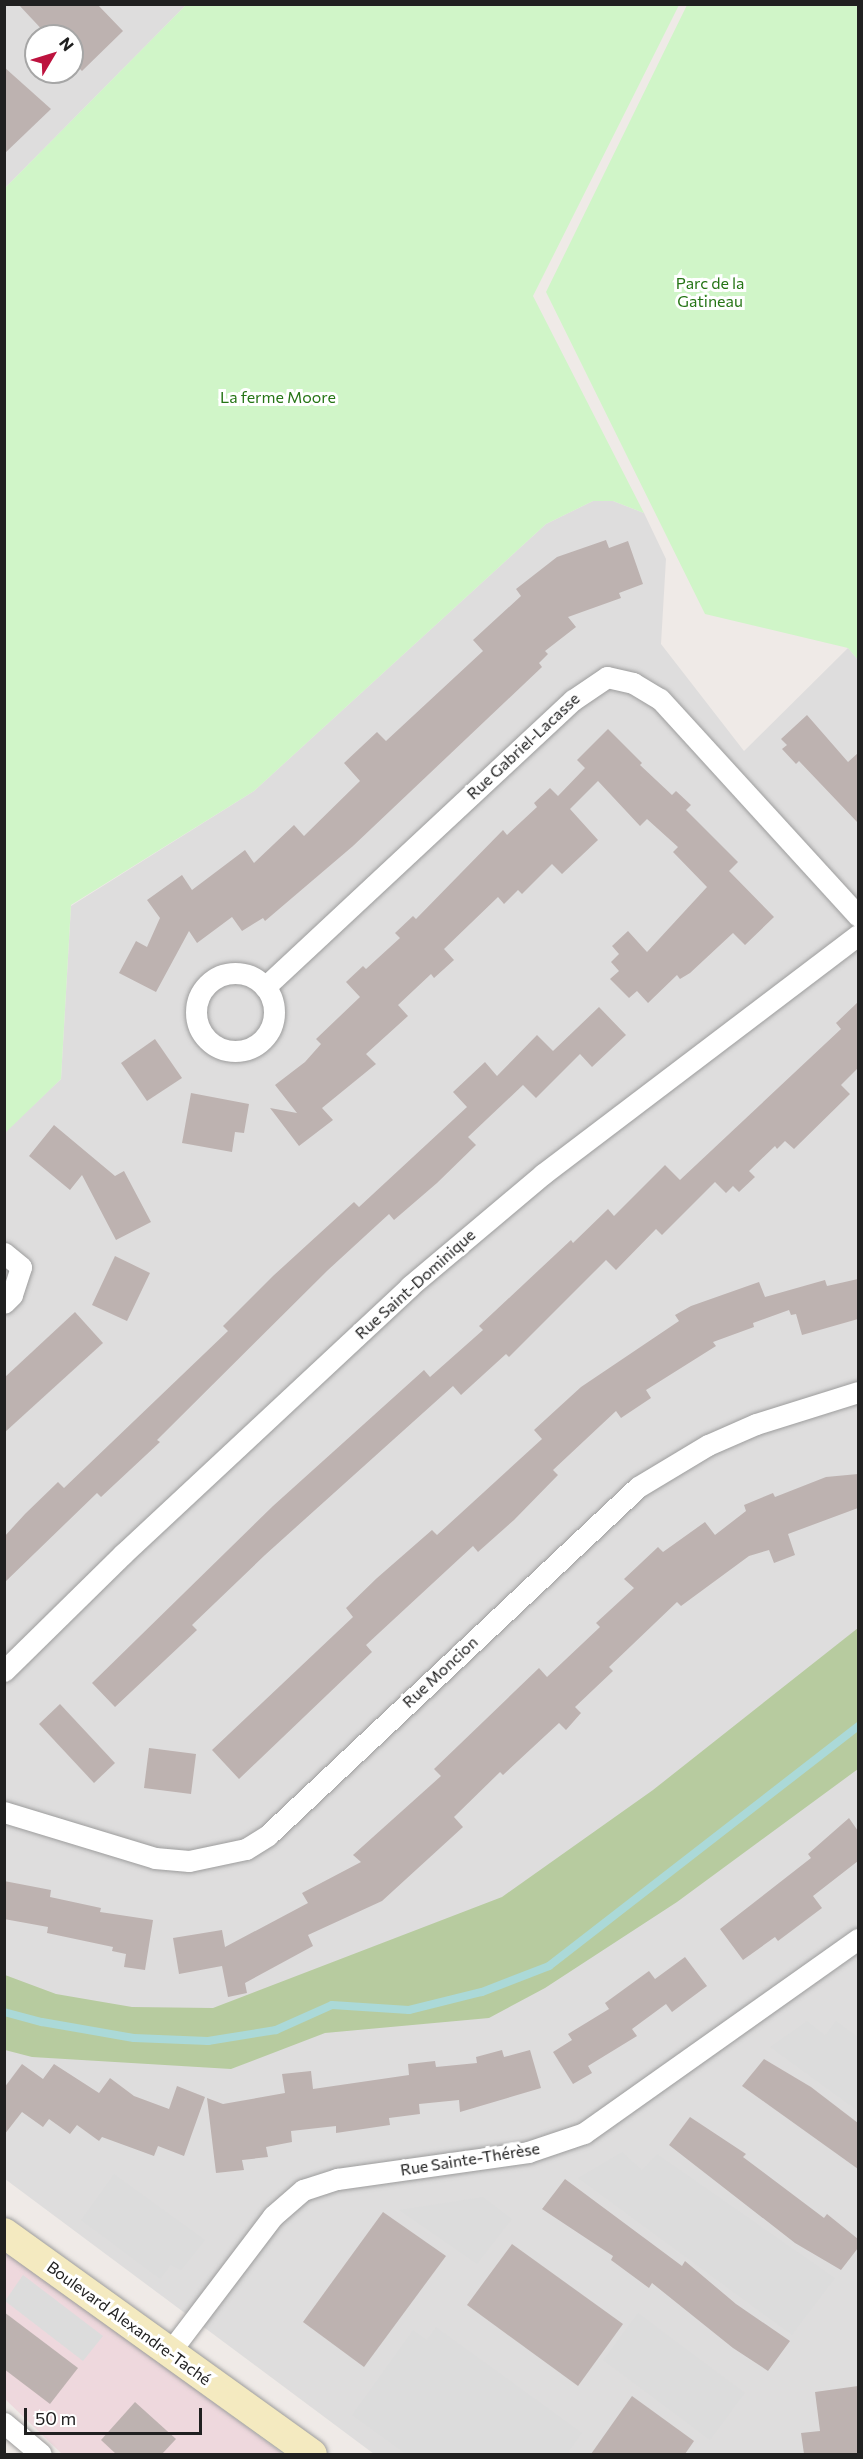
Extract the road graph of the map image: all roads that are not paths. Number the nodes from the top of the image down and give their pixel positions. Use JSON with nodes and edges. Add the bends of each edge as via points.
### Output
{"nodes":[{"id":1,"x":858,"y":916,"type":"edge"},
{"id":2,"x":858,"y":935,"type":"edge"},
{"id":3,"x":265,"y":987,"type":"dead end"},
{"id":4,"x":4,"y":1253,"type":"edge"},
{"id":5,"x":4,"y":1303,"type":"edge"},
{"id":6,"x":858,"y":1392,"type":"edge"},
{"id":7,"x":4,"y":1671,"type":"edge"},
{"id":8,"x":4,"y":1812,"type":"edge"},
{"id":9,"x":858,"y":1939,"type":"edge"},
{"id":10,"x":4,"y":2233,"type":"edge"},
{"id":11,"x":169,"y":2353,"type":"junction"},
{"id":12,"x":4,"y":2423,"type":"edge"},
{"id":13,"x":41,"y":2454,"type":"edge"},
{"id":14,"x":312,"y":2454,"type":"edge"}],
"edges":[{"from":1,"to":3,"type":"street","name":"Rue Gabriel-Lacasse","via":[[660,699],[633,683],[607,677],[582,692]]},
{"from":2,"to":7,"type":"street","name":"Rue Saint-Dominique","via":[[543,1174],[451,1251],[123,1554]]},
{"from":4,"to":5,"type":"street","via":[[21,1267],[12,1295]]},
{"from":6,"to":8,"type":"street","name":"Rue Moncion","via":[[756,1424],[708,1445],[638,1487],[268,1834],[246,1849],[189,1860],[155,1858]]},
{"from":9,"to":11,"type":"street","name":"Rue Sainte-Thérèse","via":[[584,2133],[528,2152],[338,2179],[303,2190],[273,2216]]},
{"from":10,"to":11,"type":"main road","name":"Boulevard Alexandre-Taché"},
{"from":11,"to":14,"type":"main road","name":"Boulevard Alexandre-Taché"},
{"from":12,"to":13,"type":"street"}]}
